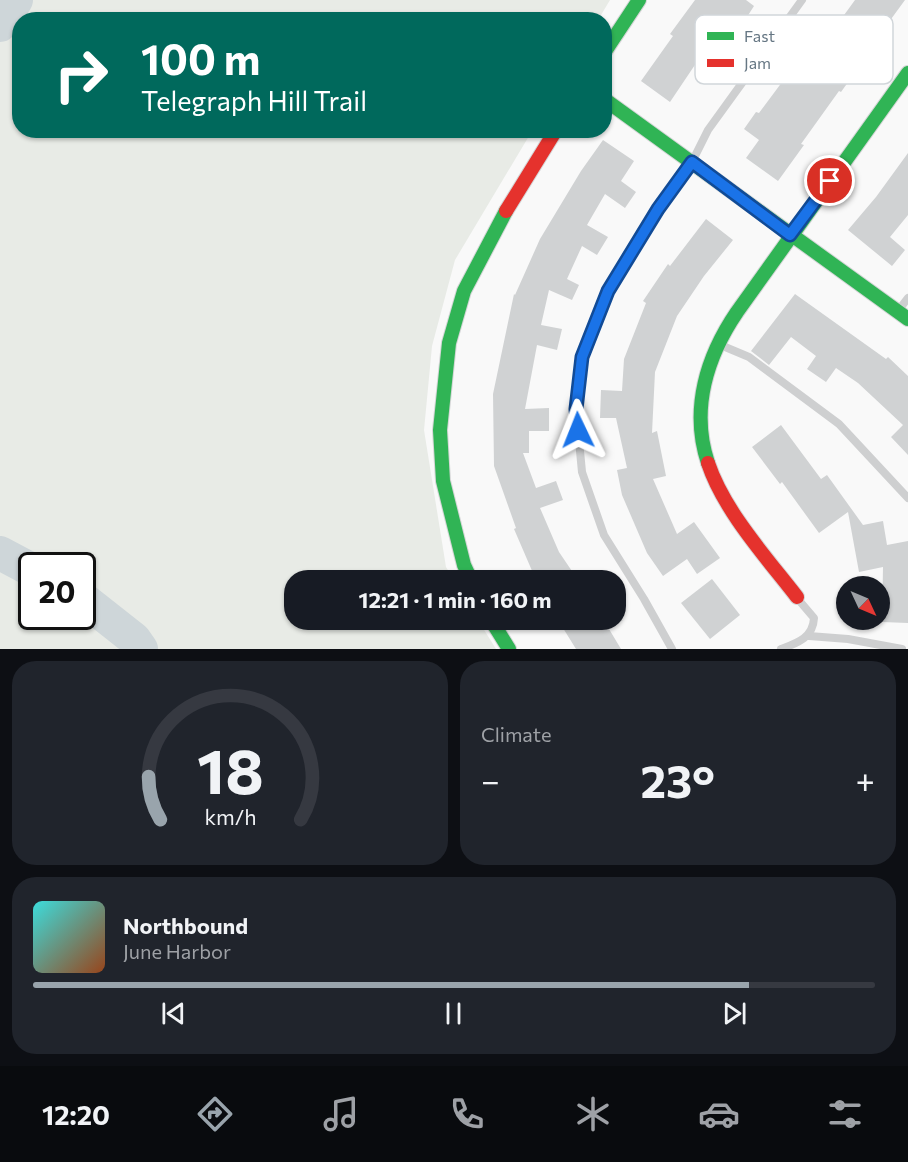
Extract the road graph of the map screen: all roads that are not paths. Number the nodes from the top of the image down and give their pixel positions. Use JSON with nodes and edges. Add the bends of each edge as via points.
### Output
{"nodes":[{"id":1,"x":639,"y":0,"type":"edge"},
{"id":2,"x":802,"y":0,"type":"edge"},
{"id":3,"x":791,"y":15,"type":"edge"},
{"id":4,"x":612,"y":41,"type":"edge"},
{"id":5,"x":908,"y":73,"type":"edge"},
{"id":6,"x":741,"y":84,"type":"edge"},
{"id":7,"x":612,"y":105,"type":"edge"},
{"id":8,"x":551,"y":138,"type":"edge"},
{"id":9,"x":692,"y":162,"type":"junction"},
{"id":10,"x":790,"y":235,"type":"junction"},
{"id":11,"x":908,"y":298,"type":"edge"},
{"id":12,"x":903,"y":315,"type":"edge"},
{"id":13,"x":718,"y":344,"type":"junction"},
{"id":14,"x":908,"y":498,"type":"edge"},
{"id":15,"x":466,"y":570,"type":"edge"},
{"id":16,"x":797,"y":597,"type":"joint"},
{"id":17,"x":497,"y":630,"type":"edge"},
{"id":18,"x":808,"y":636,"type":"junction"},
{"id":19,"x":509,"y":649,"type":"edge"},
{"id":20,"x":672,"y":649,"type":"edge"},
{"id":21,"x":781,"y":649,"type":"edge"},
{"id":22,"x":902,"y":649,"type":"edge"}],
"edges":[{"from":1,"to":4,"type":"street"},
{"from":2,"to":3,"type":"lane"},
{"from":5,"to":10,"type":"street"},
{"from":6,"to":9,"type":"lane","via":[[708,130]]},
{"from":7,"to":9,"type":"street"},
{"from":8,"to":15,"type":"street","via":[[498,224],[464,291],[449,343],[440,430],[443,481]]},
{"from":9,"to":10,"type":"street"},
{"from":9,"to":20,"type":"lane","via":[[608,291],[582,357],[576,409],[582,472],[604,535]]},
{"from":10,"to":12,"type":"street"},
{"from":10,"to":13,"type":"street"},
{"from":11,"to":12,"type":"lane"},
{"from":13,"to":14,"type":"lane","via":[[749,357],[839,424]]},
{"from":13,"to":16,"type":"street","via":[[702,395],[704,451],[724,495]]},
{"from":16,"to":18,"type":"lane","via":[[814,618]]},
{"from":17,"to":19,"type":"street"},
{"from":18,"to":21,"type":"lane"},
{"from":18,"to":22,"type":"lane"}]}
